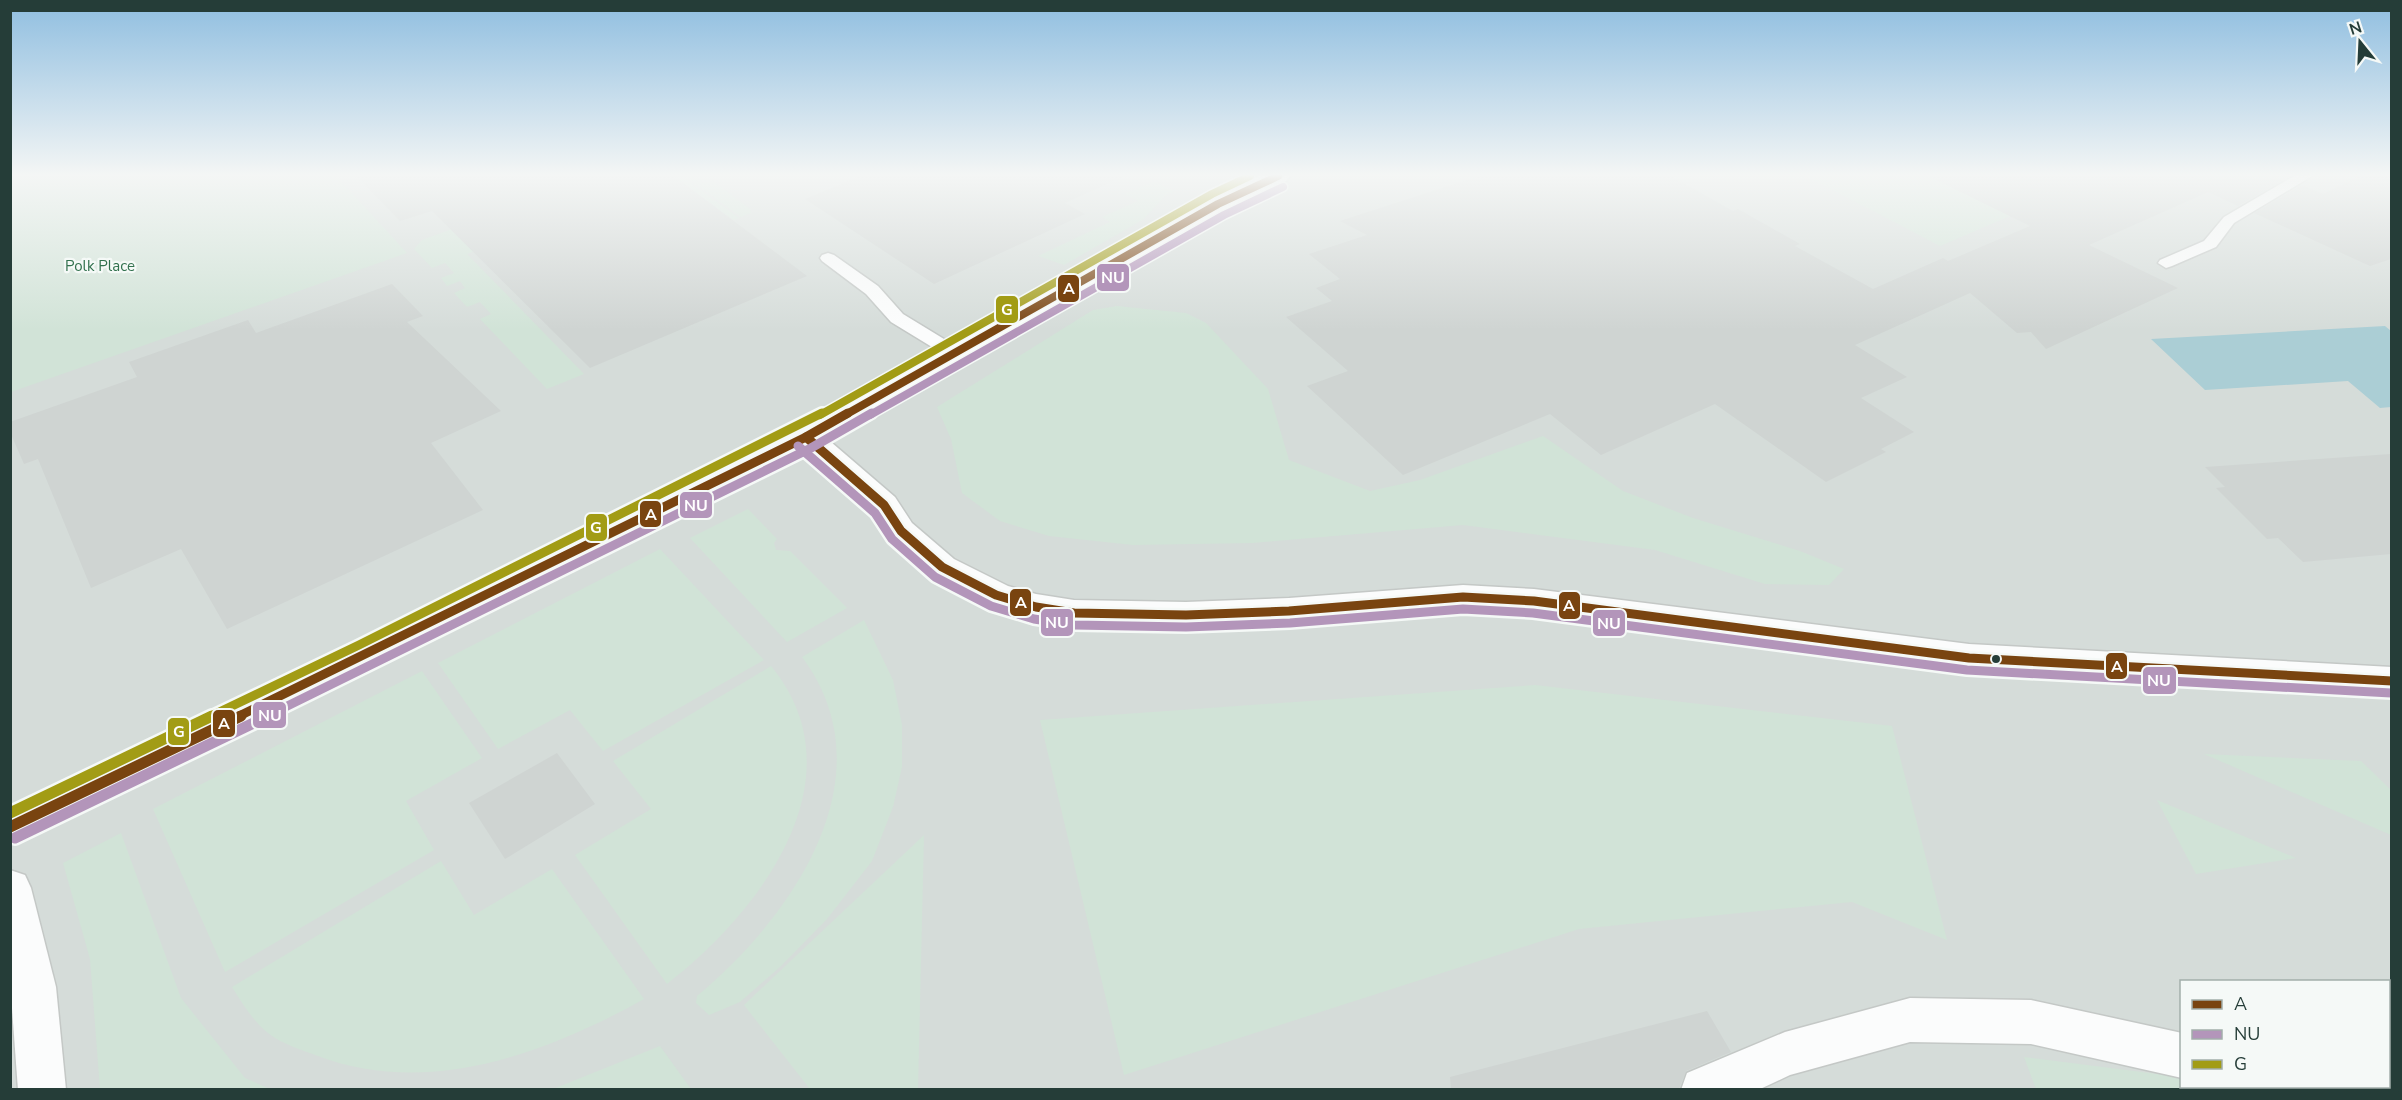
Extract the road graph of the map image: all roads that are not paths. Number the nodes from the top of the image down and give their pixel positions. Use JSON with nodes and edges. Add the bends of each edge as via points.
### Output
{"nodes":[{"id":1,"x":1177,"y":227,"type":"edge"},
{"id":2,"x":2223,"y":227,"type":"edge"},
{"id":3,"x":828,"y":258,"type":"dead end"},
{"id":4,"x":2166,"y":263,"type":"dead end"},
{"id":5,"x":956,"y":354,"type":"junction"},
{"id":6,"x":806,"y":436,"type":"junction"},
{"id":7,"x":2391,"y":681,"type":"edge"},
{"id":8,"x":10,"y":826,"type":"edge"},
{"id":9,"x":10,"y":888,"type":"edge"},
{"id":10,"x":2180,"y":1056,"type":"edge"},
{"id":11,"x":42,"y":1089,"type":"edge"},
{"id":12,"x":1704,"y":1089,"type":"edge"}],
"edges":[{"from":1,"to":5,"type":"street"},
{"from":2,"to":4,"type":"lane","via":[[2210,244]]},
{"from":3,"to":5,"type":"lane","via":[[872,291],[897,318]]},
{"from":5,"to":6,"type":"street"},
{"from":6,"to":7,"type":"street","via":[[884,505],[901,531],[942,567],[996,594],[1036,607],[1074,613],[1186,615],[1289,611],[1463,597],[1534,601],[1969,658]]},
{"from":6,"to":8,"type":"street","via":[[364,656]]},
{"from":9,"to":11,"type":"street","via":[[34,987]]},
{"from":10,"to":12,"type":"street","via":[[2031,1022],[1910,1020],[1785,1054]]}]}
